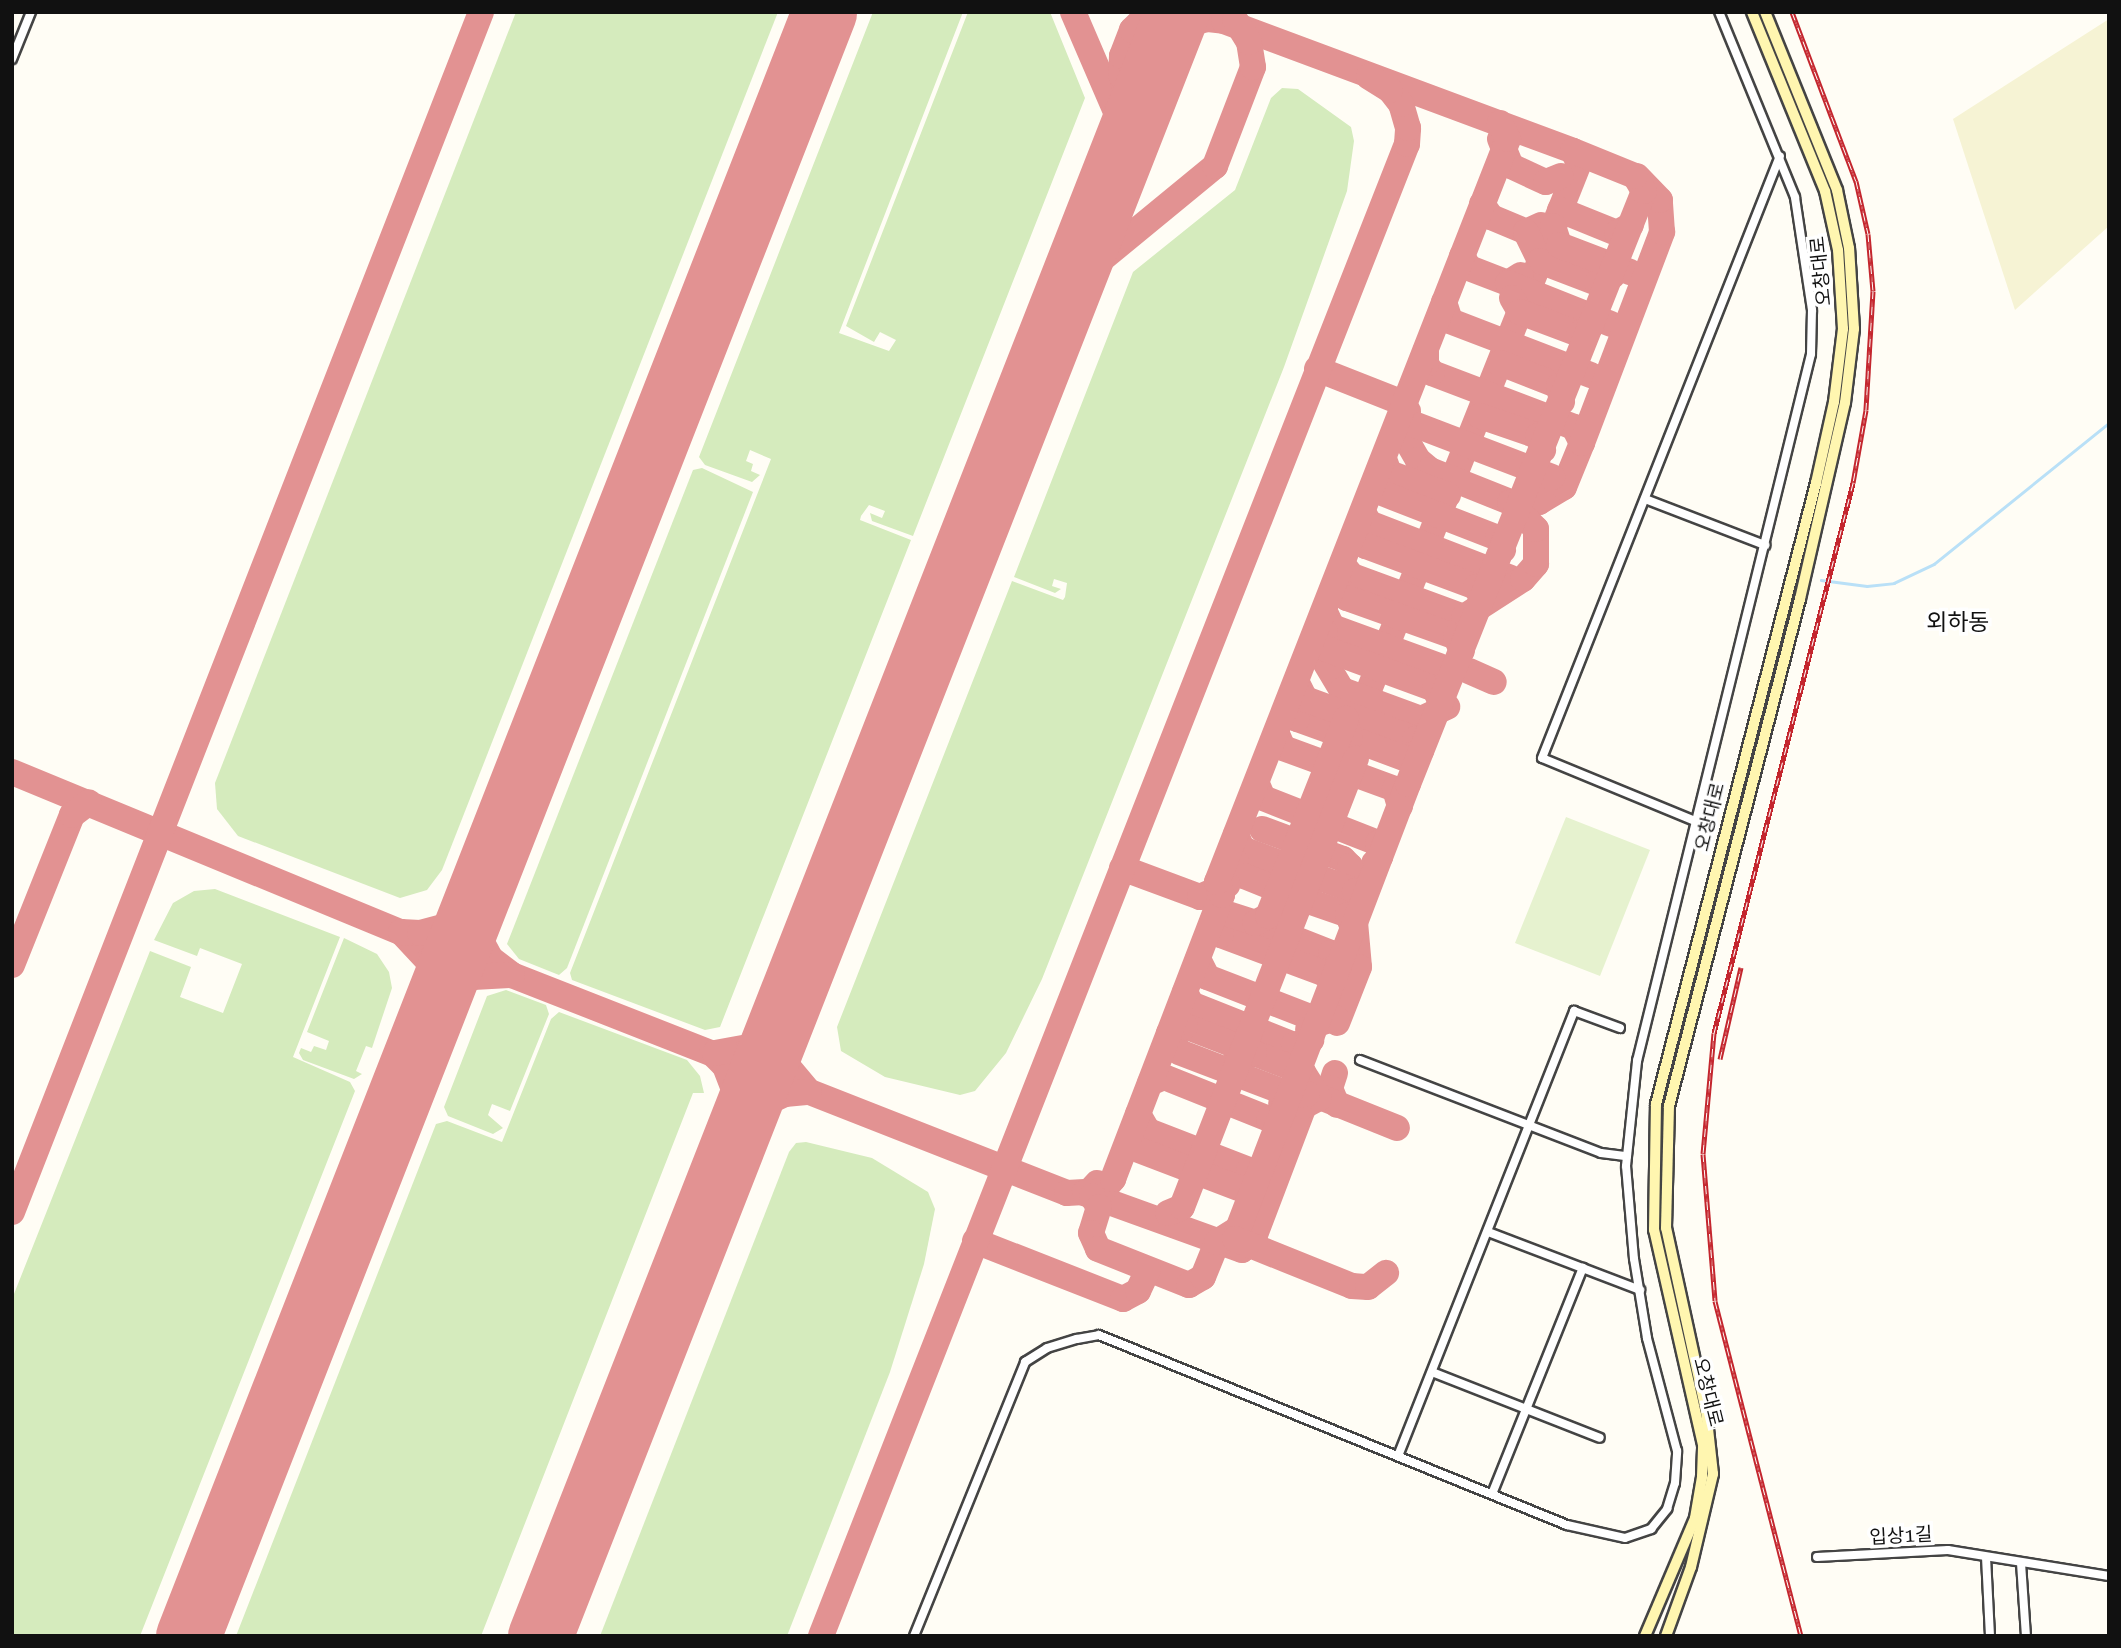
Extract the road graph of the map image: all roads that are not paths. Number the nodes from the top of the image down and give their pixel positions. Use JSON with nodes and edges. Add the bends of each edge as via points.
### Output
{"nodes":[{"id":1,"x":31,"y":12,"type":"edge"},
{"id":2,"x":1719,"y":12,"type":"edge"},
{"id":3,"x":1752,"y":12,"type":"edge"},
{"id":4,"x":1765,"y":12,"type":"edge"},
{"id":5,"x":12,"y":59,"type":"edge"},
{"id":6,"x":1781,"y":155,"type":"junction"},
{"id":7,"x":1645,"y":499,"type":"junction"},
{"id":8,"x":1765,"y":545,"type":"junction"},
{"id":9,"x":1695,"y":821,"type":"junction"},
{"id":10,"x":1620,"y":1028,"type":"dead end"},
{"id":11,"x":1360,"y":1060,"type":"dead end"},
{"id":12,"x":1528,"y":1126,"type":"junction"},
{"id":13,"x":1627,"y":1156,"type":"junction"},
{"id":14,"x":1488,"y":1232,"type":"junction"},
{"id":15,"x":1583,"y":1268,"type":"junction"},
{"id":16,"x":1640,"y":1290,"type":"junction"},
{"id":17,"x":1432,"y":1372,"type":"junction"},
{"id":18,"x":1527,"y":1411,"type":"junction"},
{"id":19,"x":1600,"y":1438,"type":"dead end"},
{"id":20,"x":1398,"y":1456,"type":"junction"},
{"id":21,"x":1492,"y":1494,"type":"junction"},
{"id":22,"x":1816,"y":1557,"type":"dead end"},
{"id":23,"x":1986,"y":1557,"type":"junction"},
{"id":24,"x":2021,"y":1563,"type":"junction"},
{"id":25,"x":2109,"y":1576,"type":"edge"},
{"id":26,"x":914,"y":1636,"type":"edge"},
{"id":27,"x":1645,"y":1636,"type":"edge"},
{"id":28,"x":1666,"y":1636,"type":"edge"},
{"id":29,"x":1990,"y":1636,"type":"edge"},
{"id":30,"x":2026,"y":1636,"type":"edge"}],
"edges":[{"from":1,"to":5,"type":"street"},
{"from":2,"to":6,"type":"street"},
{"from":3,"to":27,"type":"main road","name":"오창대로","via":[[1825,191],[1842,285],[1841,359],[1797,554],[1656,1104],[1654,1230],[1703,1445],[1695,1518]]},
{"from":4,"to":28,"type":"main road","name":"오창대로","via":[[1834,181],[1853,284],[1854,329],[1847,393],[1810,557],[1669,1106],[1666,1228],[1706,1411],[1713,1474],[1703,1525]]},
{"from":6,"to":7,"type":"street"},
{"from":6,"to":8,"type":"street","via":[[1803,239],[1812,310],[1811,354]]},
{"from":7,"to":8,"type":"street"},
{"from":7,"to":9,"type":"street","via":[[1542,758]]},
{"from":8,"to":9,"type":"street"},
{"from":9,"to":13,"type":"street","via":[[1637,1060]]},
{"from":10,"to":12,"type":"street","via":[[1574,1012]]},
{"from":11,"to":12,"type":"street"},
{"from":12,"to":13,"type":"street","via":[[1601,1153]]},
{"from":12,"to":14,"type":"street"},
{"from":13,"to":16,"type":"street"},
{"from":14,"to":15,"type":"street"},
{"from":14,"to":17,"type":"street"},
{"from":15,"to":16,"type":"street"},
{"from":15,"to":18,"type":"street"},
{"from":16,"to":21,"type":"street","via":[[1647,1338],[1677,1451],[1667,1509],[1651,1529],[1625,1538],[1567,1525]]},
{"from":17,"to":18,"type":"street"},
{"from":17,"to":20,"type":"street"},
{"from":18,"to":19,"type":"street"},
{"from":18,"to":21,"type":"street"},
{"from":20,"to":21,"type":"street"},
{"from":20,"to":26,"type":"street","via":[[1099,1335],[1047,1348],[1025,1363]]},
{"from":22,"to":23,"type":"street","name":"입상1길","via":[[1936,1550]]},
{"from":23,"to":24,"type":"street","name":"입상1길"},
{"from":23,"to":29,"type":"street"},
{"from":24,"to":25,"type":"street","name":"입상1길"},
{"from":24,"to":30,"type":"street"}]}
